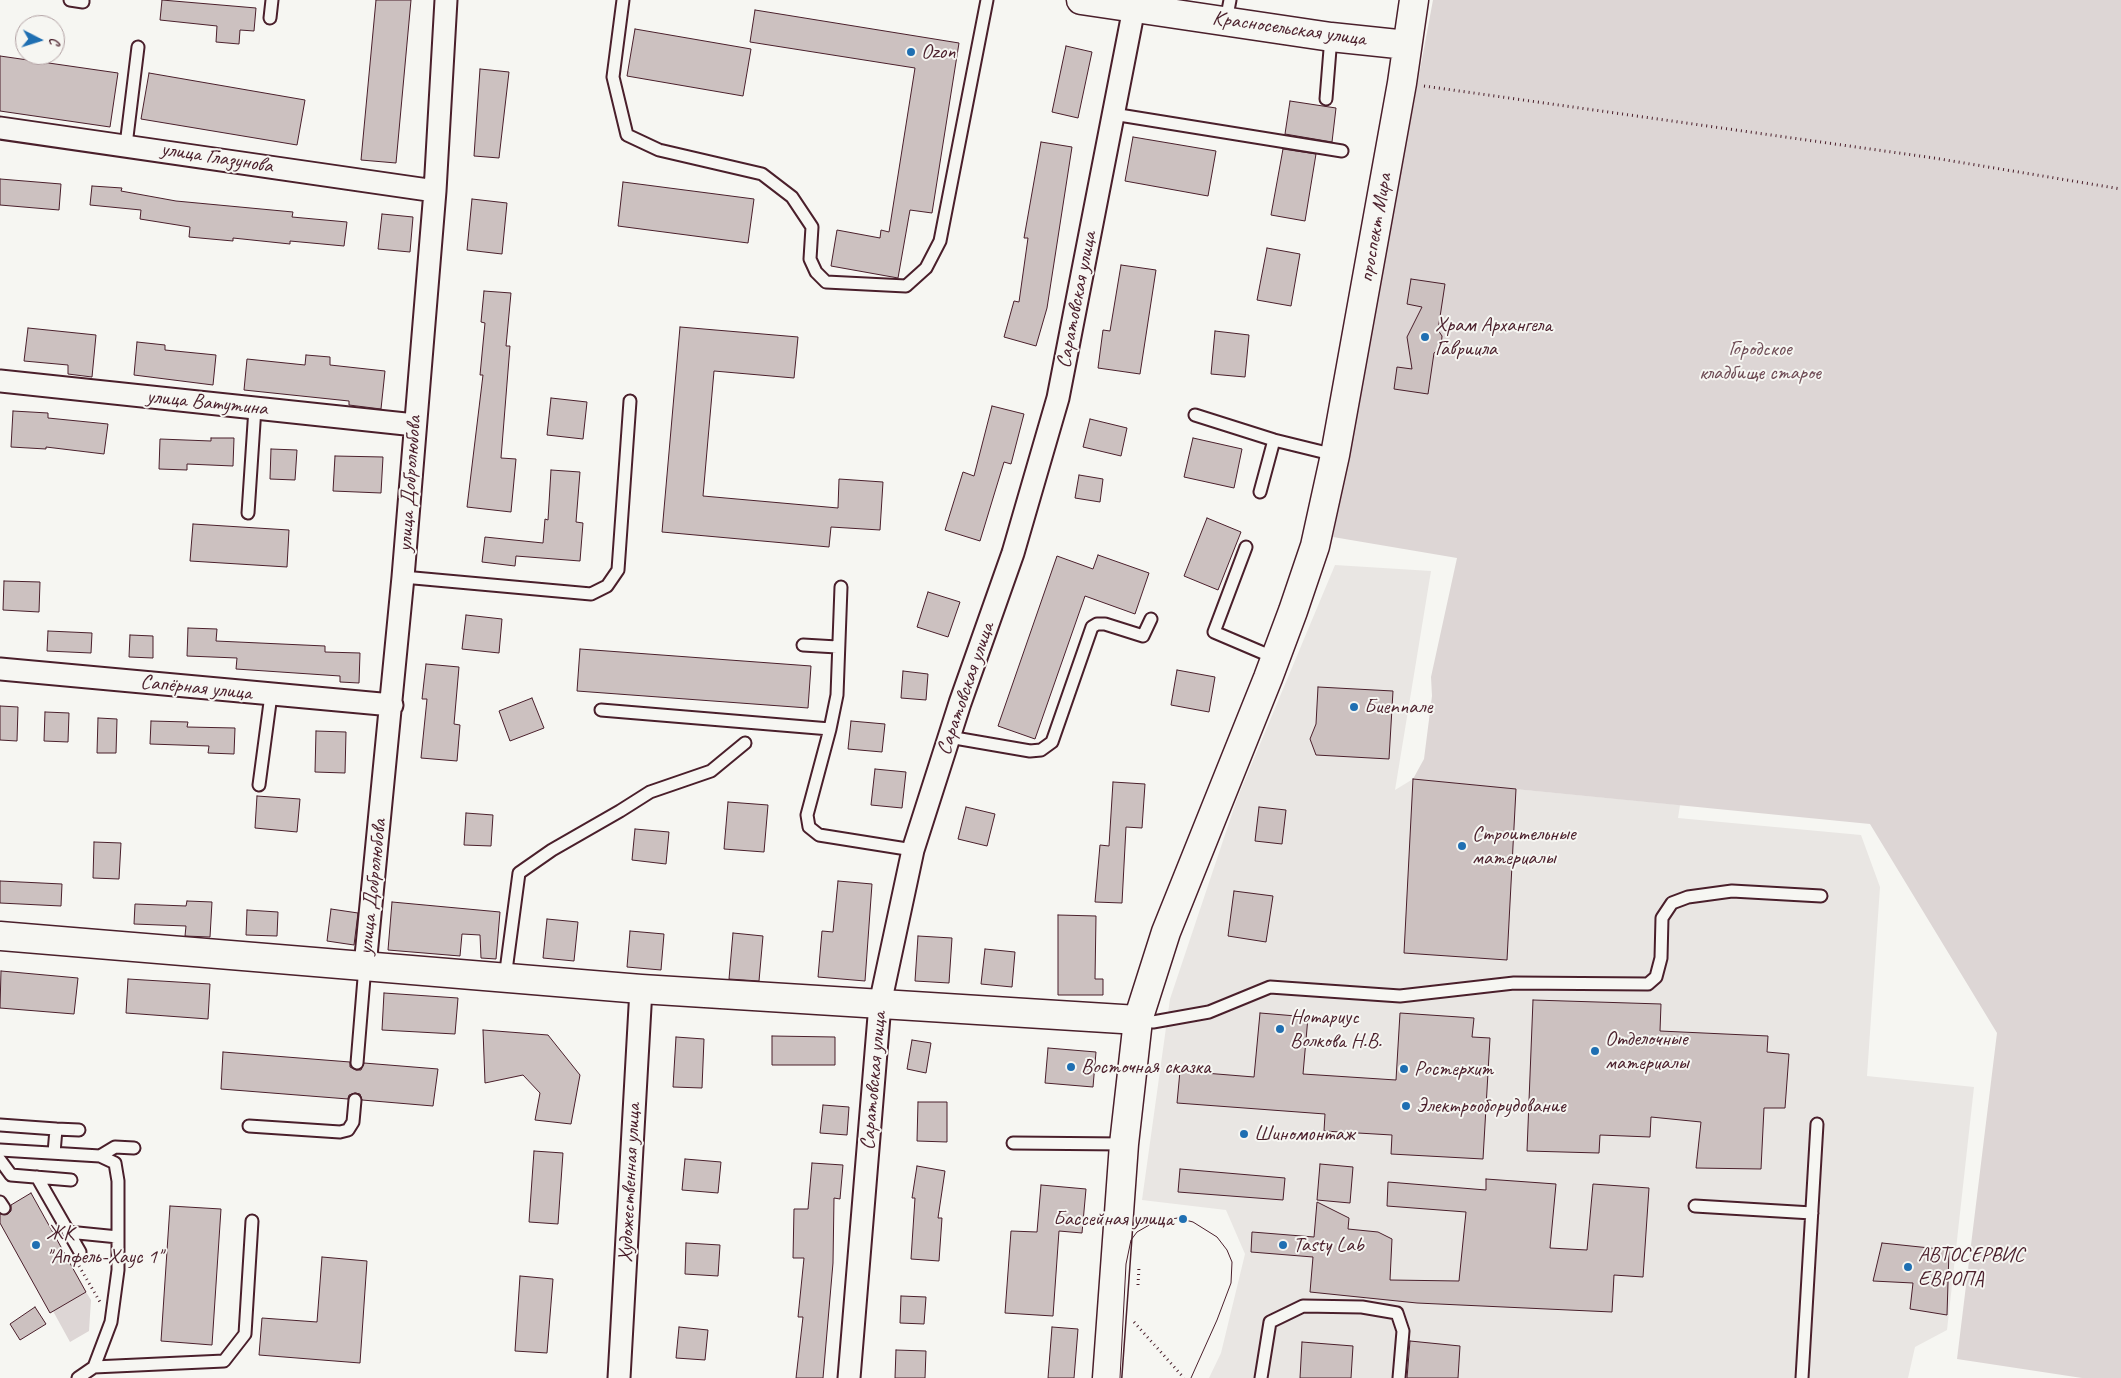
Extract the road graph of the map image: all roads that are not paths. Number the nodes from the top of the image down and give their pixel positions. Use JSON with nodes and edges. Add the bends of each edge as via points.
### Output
{"nodes":[{"id":1,"x":70,"y":0,"type":"edge"},
{"id":2,"x":83,"y":0,"type":"edge"},
{"id":3,"x":272,"y":0,"type":"edge"},
{"id":4,"x":446,"y":0,"type":"edge"},
{"id":5,"x":623,"y":0,"type":"edge"},
{"id":6,"x":987,"y":0,"type":"edge"},
{"id":7,"x":1081,"y":0,"type":"edge"},
{"id":8,"x":1414,"y":0,"type":"edge"},
{"id":9,"x":1135,"y":4,"type":"edge"},
{"id":10,"x":1228,"y":10,"type":"edge"},
{"id":11,"x":270,"y":18,"type":"dead end"},
{"id":12,"x":1331,"y":37,"type":"junction"},
{"id":13,"x":1407,"y":45,"type":"junction"},
{"id":14,"x":138,"y":47,"type":"dead end"},
{"id":15,"x":1326,"y":99,"type":"dead end"},
{"id":16,"x":1113,"y":114,"type":"junction"},
{"id":17,"x":0,"y":128,"type":"edge"},
{"id":18,"x":126,"y":145,"type":"junction"},
{"id":19,"x":1342,"y":151,"type":"dead end"},
{"id":20,"x":435,"y":191,"type":"junction"},
{"id":21,"x":0,"y":381,"type":"edge"},
{"id":22,"x":630,"y":401,"type":"dead end"},
{"id":23,"x":255,"y":408,"type":"junction"},
{"id":24,"x":1195,"y":415,"type":"dead end"},
{"id":25,"x":414,"y":425,"type":"junction"},
{"id":26,"x":1274,"y":440,"type":"junction"},
{"id":27,"x":1335,"y":455,"type":"junction"},
{"id":28,"x":1260,"y":492,"type":"dead end"},
{"id":29,"x":248,"y":513,"type":"dead end"},
{"id":30,"x":1246,"y":547,"type":"dead end"},
{"id":31,"x":403,"y":577,"type":"junction"},
{"id":32,"x":842,"y":587,"type":"dead end"},
{"id":33,"x":1151,"y":619,"type":"dead end"},
{"id":34,"x":803,"y":645,"type":"dead end"},
{"id":35,"x":838,"y":648,"type":"junction"},
{"id":36,"x":1276,"y":658,"type":"junction"},
{"id":37,"x":0,"y":669,"type":"edge"},
{"id":38,"x":270,"y":695,"type":"junction"},
{"id":39,"x":392,"y":706,"type":"junction"},
{"id":40,"x":601,"y":710,"type":"dead end"},
{"id":41,"x":830,"y":728,"type":"junction"},
{"id":42,"x":949,"y":737,"type":"junction"},
{"id":43,"x":745,"y":743,"type":"dead end"},
{"id":44,"x":259,"y":785,"type":"dead end"},
{"id":45,"x":913,"y":850,"type":"junction"},
{"id":46,"x":1821,"y":896,"type":"dead end"},
{"id":47,"x":0,"y":936,"type":"edge"},
{"id":48,"x":365,"y":966,"type":"junction"},
{"id":49,"x":505,"y":978,"type":"junction"},
{"id":50,"x":641,"y":989,"type":"junction"},
{"id":51,"x":880,"y":1004,"type":"junction"},
{"id":52,"x":1138,"y":1020,"type":"junction"},
{"id":53,"x":357,"y":1063,"type":"dead end"},
{"id":54,"x":355,"y":1100,"type":"dead end"},
{"id":55,"x":1817,"y":1124,"type":"dead end"},
{"id":56,"x":0,"y":1125,"type":"edge"},
{"id":57,"x":249,"y":1126,"type":"dead end"},
{"id":58,"x":56,"y":1129,"type":"junction"},
{"id":59,"x":79,"y":1130,"type":"dead end"},
{"id":60,"x":1014,"y":1143,"type":"dead end"},
{"id":61,"x":1124,"y":1144,"type":"junction"},
{"id":62,"x":134,"y":1148,"type":"dead end"},
{"id":63,"x":0,"y":1150,"type":"edge"},
{"id":64,"x":54,"y":1153,"type":"junction"},
{"id":65,"x":100,"y":1156,"type":"junction"},
{"id":66,"x":0,"y":1160,"type":"edge"},
{"id":67,"x":38,"y":1177,"type":"junction"},
{"id":68,"x":71,"y":1180,"type":"dead end"},
{"id":69,"x":1695,"y":1206,"type":"dead end"},
{"id":70,"x":1812,"y":1213,"type":"junction"},
{"id":71,"x":252,"y":1221,"type":"dead end"},
{"id":72,"x":68,"y":1232,"type":"junction"},
{"id":73,"x":118,"y":1237,"type":"junction"},
{"id":74,"x":80,"y":1252,"type":"road end"},
{"id":75,"x":94,"y":1368,"type":"junction"},
{"id":76,"x":78,"y":1378,"type":"edge"},
{"id":77,"x":619,"y":1378,"type":"edge"},
{"id":78,"x":849,"y":1378,"type":"edge"},
{"id":79,"x":1107,"y":1378,"type":"edge"},
{"id":80,"x":1261,"y":1378,"type":"edge"},
{"id":81,"x":1399,"y":1378,"type":"edge"},
{"id":82,"x":1802,"y":1378,"type":"edge"}],
"edges":[{"from":1,"to":2,"type":"lane"},
{"from":3,"to":11,"type":"lane"},
{"from":4,"to":20,"type":"street","name":"улица Добролюбова"},
{"from":5,"to":6,"type":"lane","via":[[613,77],[627,135],[659,150],[762,174],[792,197],[812,228],[810,259],[826,282],[906,286],[926,268],[940,240]]},
{"from":7,"to":9,"type":"main road","name":"Красносельская улица"},
{"from":8,"to":13,"type":"main road","name":"проспект Мира"},
{"from":9,"to":10,"type":"main road","name":"Красносельская улица"},
{"from":9,"to":16,"type":"street","name":"Саратовская улица"},
{"from":10,"to":12,"type":"main road","name":"Красносельская улица"},
{"from":12,"to":13,"type":"main road","name":"Красносельская улица"},
{"from":12,"to":15,"type":"lane"},
{"from":13,"to":27,"type":"main road","name":"проспект Мира"},
{"from":14,"to":18,"type":"lane"},
{"from":16,"to":19,"type":"lane"},
{"from":16,"to":42,"type":"street","name":"Саратовская улица","via":[[1058,398],[1013,553]]},
{"from":17,"to":18,"type":"street","name":"улица Глазунова"},
{"from":18,"to":20,"type":"street","name":"улица Глазунова"},
{"from":20,"to":25,"type":"street","name":"улица Добролюбова"},
{"from":21,"to":23,"type":"street","name":"улица Ватутина"},
{"from":22,"to":31,"type":"lane","via":[[618,570],[607,586],[591,594]]},
{"from":23,"to":25,"type":"street","name":"улица Ватутина"},
{"from":23,"to":29,"type":"lane"},
{"from":24,"to":26,"type":"lane"},
{"from":25,"to":31,"type":"street","name":"улица Добролюбова"},
{"from":26,"to":27,"type":"lane"},
{"from":26,"to":28,"type":"lane"},
{"from":27,"to":36,"type":"main road","name":"проспект Мира","via":[[1315,546]]},
{"from":30,"to":36,"type":"lane","via":[[1214,632]]},
{"from":31,"to":39,"type":"street","name":"улица Добролюбова"},
{"from":32,"to":35,"type":"lane"},
{"from":33,"to":42,"type":"lane","via":[[1143,636],[1105,624],[1092,627],[1052,742],[1041,750],[1030,751]]},
{"from":34,"to":35,"type":"lane"},
{"from":35,"to":41,"type":"lane","via":[[837,695]]},
{"from":36,"to":52,"type":"main road","name":"проспект Мира","via":[[1166,932]]},
{"from":37,"to":38,"type":"street","name":"Сапёрная улица"},
{"from":38,"to":39,"type":"street","name":"Сапёрная улица"},
{"from":38,"to":44,"type":"lane"},
{"from":39,"to":48,"type":"street","name":"улица Добролюбова"},
{"from":40,"to":41,"type":"lane"},
{"from":41,"to":45,"type":"lane","via":[[807,815],[809,827],[819,835]]},
{"from":42,"to":45,"type":"street","name":"Саратовская улица"},
{"from":43,"to":49,"type":"lane","via":[[712,771],[650,792],[519,873]]},
{"from":45,"to":51,"type":"street","name":"Саратовская улица"},
{"from":46,"to":52,"type":"lane","via":[[1732,891],[1688,897],[1672,903],[1662,918],[1661,958],[1656,978],[1648,984],[1514,983],[1400,996],[1270,987],[1209,1012],[1153,1022]]},
{"from":47,"to":48,"type":"main road"},
{"from":48,"to":49,"type":"main road"},
{"from":48,"to":53,"type":"lane"},
{"from":49,"to":50,"type":"main road"},
{"from":50,"to":51,"type":"main road"},
{"from":50,"to":77,"type":"street","name":"Художественная улица"},
{"from":51,"to":52,"type":"main road"},
{"from":51,"to":78,"type":"street","name":"Саратовская улица"},
{"from":52,"to":61,"type":"main road","name":"проспект Мира"},
{"from":54,"to":57,"type":"lane","via":[[353,1122],[348,1130],[340,1132]]},
{"from":55,"to":70,"type":"lane"},
{"from":56,"to":58,"type":"lane"},
{"from":58,"to":59,"type":"lane"},
{"from":58,"to":64,"type":"lane"},
{"from":60,"to":61,"type":"lane"},
{"from":61,"to":79,"type":"main road","name":"проспект Мира"},
{"from":62,"to":65,"type":"lane","via":[[115,1147]]},
{"from":63,"to":64,"type":"lane"},
{"from":64,"to":65,"type":"lane"},
{"from":65,"to":73,"type":"lane","via":[[115,1163]]},
{"from":66,"to":67,"type":"lane","via":[[11,1175]]},
{"from":67,"to":68,"type":"lane"},
{"from":67,"to":72,"type":"lane"},
{"from":69,"to":70,"type":"lane"},
{"from":70,"to":82,"type":"lane"},
{"from":71,"to":75,"type":"lane","via":[[245,1334],[224,1361]]},
{"from":72,"to":73,"type":"lane"},
{"from":72,"to":74,"type":"lane"},
{"from":73,"to":75,"type":"lane","via":[[118,1270],[111,1322]]},
{"from":75,"to":76,"type":"lane"},
{"from":80,"to":81,"type":"lane","via":[[1270,1322],[1303,1306],[1362,1307],[1397,1313],[1403,1332]]}]}
